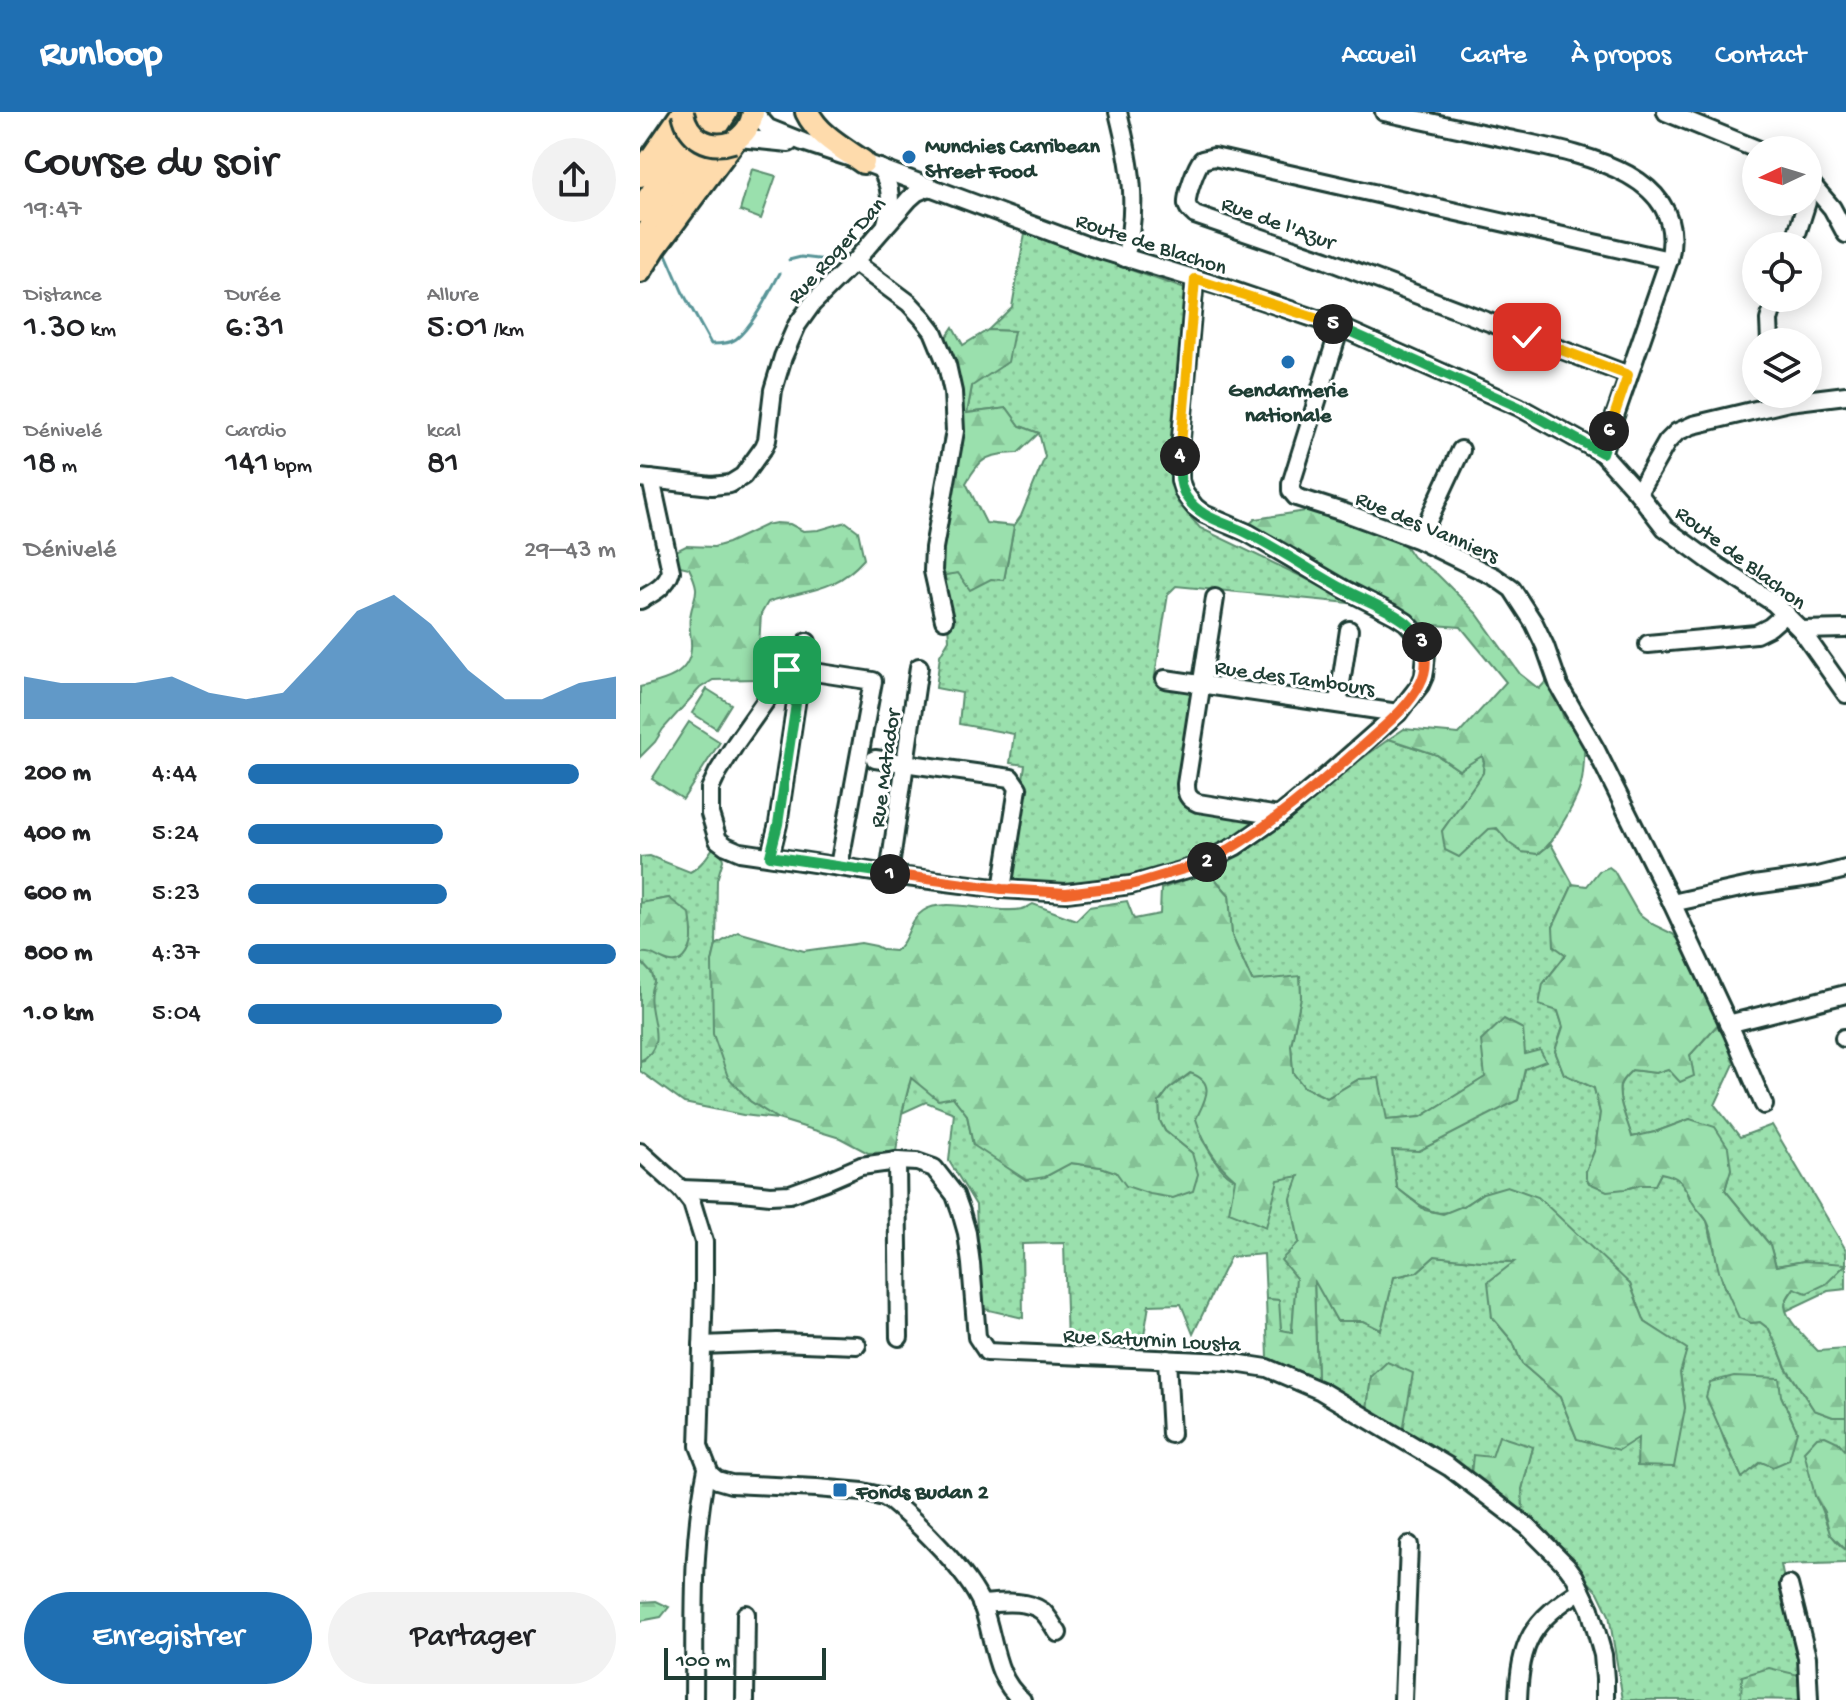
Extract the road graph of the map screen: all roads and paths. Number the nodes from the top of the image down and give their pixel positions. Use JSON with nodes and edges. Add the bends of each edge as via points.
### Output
{"nodes":[{"id":1,"x":683,"y":112,"type":"edge"},
{"id":2,"x":706,"y":112,"type":"edge"},
{"id":3,"x":726,"y":112,"type":"edge"},
{"id":4,"x":754,"y":112,"type":"edge"},
{"id":5,"x":807,"y":112,"type":"edge"},
{"id":6,"x":1118,"y":112,"type":"edge"},
{"id":7,"x":1384,"y":112,"type":"edge"},
{"id":8,"x":1666,"y":112,"type":"edge"},
{"id":9,"x":736,"y":140,"type":"junction"},
{"id":10,"x":803,"y":142,"type":"junction"},
{"id":11,"x":1742,"y":143,"type":"edge"},
{"id":12,"x":872,"y":165,"type":"junction"},
{"id":13,"x":640,"y":175,"type":"edge"},
{"id":14,"x":929,"y":187,"type":"junction"},
{"id":15,"x":1822,"y":201,"type":"edge"},
{"id":16,"x":640,"y":211,"type":"edge"},
{"id":17,"x":886,"y":225,"type":"junction"},
{"id":18,"x":1846,"y":234,"type":"edge"},
{"id":19,"x":640,"y":244,"type":"edge"},
{"id":20,"x":1125,"y":258,"type":"junction"},
{"id":21,"x":1669,"y":260,"type":"junction"},
{"id":22,"x":854,"y":262,"type":"junction"},
{"id":23,"x":640,"y":271,"type":"edge"},
{"id":24,"x":1195,"y":279,"type":"junction"},
{"id":25,"x":1340,"y":327,"type":"junction"},
{"id":26,"x":1628,"y":375,"type":"junction"},
{"id":27,"x":1846,"y":395,"type":"edge"},
{"id":28,"x":1822,"y":396,"type":"edge"},
{"id":29,"x":1753,"y":408,"type":"edge"},
{"id":30,"x":1461,"y":450,"type":"dead end"},
{"id":31,"x":1602,"y":453,"type":"junction"},
{"id":32,"x":645,"y":479,"type":"edge"},
{"id":33,"x":1638,"y":493,"type":"junction"},
{"id":34,"x":1419,"y":540,"type":"junction"},
{"id":35,"x":1215,"y":598,"type":"dead end"},
{"id":36,"x":640,"y":600,"type":"edge"},
{"id":37,"x":1786,"y":613,"type":"junction"},
{"id":38,"x":944,"y":620,"type":"dead end"},
{"id":39,"x":1846,"y":629,"type":"edge"},
{"id":40,"x":1349,"y":630,"type":"dead end"},
{"id":41,"x":1801,"y":630,"type":"junction"},
{"id":42,"x":807,"y":642,"type":"dead end"},
{"id":43,"x":1648,"y":644,"type":"dead end"},
{"id":44,"x":919,"y":667,"type":"dead end"},
{"id":45,"x":794,"y":670,"type":"junction"},
{"id":46,"x":1165,"y":679,"type":"dead end"},
{"id":47,"x":1201,"y":684,"type":"junction"},
{"id":48,"x":1846,"y":694,"type":"edge"},
{"id":49,"x":1338,"y":703,"type":"junction"},
{"id":50,"x":1398,"y":713,"type":"junction"},
{"id":51,"x":875,"y":759,"type":"dead end"},
{"id":52,"x":906,"y":764,"type":"junction"},
{"id":53,"x":1279,"y":816,"type":"junction"},
{"id":54,"x":770,"y":856,"type":"junction"},
{"id":55,"x":839,"y":866,"type":"junction"},
{"id":56,"x":1846,"y":869,"type":"edge"},
{"id":57,"x":889,"y":874,"type":"junction"},
{"id":58,"x":1002,"y":889,"type":"junction"},
{"id":59,"x":1672,"y":903,"type":"junction"},
{"id":60,"x":1846,"y":994,"type":"edge"},
{"id":61,"x":1728,"y":1024,"type":"junction"},
{"id":62,"x":1764,"y":1105,"type":"dead end"},
{"id":63,"x":640,"y":1152,"type":"edge"},
{"id":64,"x":897,"y":1161,"type":"junction"},
{"id":65,"x":681,"y":1189,"type":"junction"},
{"id":66,"x":899,"y":1337,"type":"dead end"},
{"id":67,"x":702,"y":1345,"type":"junction"},
{"id":68,"x":857,"y":1345,"type":"dead end"},
{"id":69,"x":1167,"y":1359,"type":"junction"},
{"id":70,"x":1171,"y":1434,"type":"dead end"},
{"id":71,"x":707,"y":1469,"type":"junction"},
{"id":72,"x":1409,"y":1545,"type":"dead end"},
{"id":73,"x":1789,"y":1585,"type":"dead end"},
{"id":74,"x":1581,"y":1590,"type":"junction"},
{"id":75,"x":981,"y":1604,"type":"junction"},
{"id":76,"x":746,"y":1614,"type":"dead end"},
{"id":77,"x":1058,"y":1633,"type":"dead end"},
{"id":78,"x":694,"y":1700,"type":"edge"},
{"id":79,"x":745,"y":1700,"type":"edge"},
{"id":80,"x":1022,"y":1700,"type":"edge"},
{"id":81,"x":1403,"y":1700,"type":"edge"},
{"id":82,"x":1518,"y":1700,"type":"edge"},
{"id":83,"x":1605,"y":1700,"type":"edge"},
{"id":84,"x":1809,"y":1700,"type":"edge"}],
"edges":[{"from":1,"to":9,"type":"main road","bridge":true,"via":[[701,140],[720,145]]},
{"from":1,"to":13,"type":"highway"},
{"from":2,"to":16,"type":"highway"},
{"from":3,"to":19,"type":"highway"},
{"from":4,"to":9,"type":"main road"},
{"from":4,"to":10,"type":"street","name":"Route de Blachon","via":[[768,128]]},
{"from":5,"to":12,"type":"highway","via":[[824,134]]},
{"from":6,"to":20,"type":"street","via":[[1133,196]]},
{"from":7,"to":21,"type":"street","via":[[1577,154],[1628,175],[1668,214]]},
{"from":8,"to":11,"type":"street"},
{"from":9,"to":10,"type":"street","name":"Route de Blachon"},
{"from":9,"to":23,"type":"highway"},
{"from":10,"to":12,"type":"street","name":"Route de Blachon"},
{"from":12,"to":14,"type":"street","name":"Route de Blachon"},
{"from":12,"to":17,"type":"street","via":[[890,193]]},
{"from":14,"to":17,"type":"street","name":"Rue Roger Dan","via":[[913,195]]},
{"from":14,"to":20,"type":"street","name":"Route de Blachon"},
{"from":15,"to":18,"type":"street"},
{"from":17,"to":22,"type":"street","name":"Rue Roger Dan"},
{"from":20,"to":24,"type":"street","name":"Route de Blachon"},
{"from":21,"to":26,"type":"street"},
{"from":21,"to":26,"type":"street","name":"Rue de l'Azur","via":[[1214,157],[1197,166],[1187,202],[1195,215]]},
{"from":22,"to":32,"type":"street","name":"Rue Roger Dan","via":[[812,304],[792,335],[773,390],[767,440],[743,476],[723,486]]},
{"from":22,"to":38,"type":"street","via":[[923,318],[947,365],[955,431],[933,571]]},
{"from":24,"to":25,"type":"street","name":"Route de Blachon"},
{"from":24,"to":50,"type":"street","via":[[1179,474],[1188,501],[1412,628],[1423,644],[1426,665],[1420,685]]},
{"from":25,"to":31,"type":"street","name":"Route de Blachon","via":[[1519,407]]},
{"from":25,"to":34,"type":"street","name":"Rue des Vanniers","via":[[1291,491]]},
{"from":26,"to":31,"type":"street"},
{"from":27,"to":28,"type":"street"},
{"from":29,"to":33,"type":"street","via":[[1677,432]]},
{"from":30,"to":34,"type":"street"},
{"from":31,"to":33,"type":"street","name":"Route de Blachon"},
{"from":32,"to":36,"type":"street","via":[[671,576]]},
{"from":33,"to":37,"type":"street","name":"Route de Blachon","via":[[1665,528]]},
{"from":34,"to":59,"type":"street","name":"Rue des Vanniers","via":[[1495,577],[1520,598],[1559,686]]},
{"from":35,"to":47,"type":"street"},
{"from":37,"to":41,"type":"street","name":"Route de Blachon"},
{"from":37,"to":43,"type":"street","via":[[1756,634]]},
{"from":39,"to":41,"type":"street"},
{"from":40,"to":49,"type":"street"},
{"from":41,"to":48,"type":"street","name":"Route de Blachon"},
{"from":42,"to":45,"type":"street"},
{"from":44,"to":52,"type":"street","name":"Rue Matador"},
{"from":45,"to":54,"type":"street"},
{"from":45,"to":54,"type":"street","via":[[736,743],[710,789],[718,840],[740,852]]},
{"from":45,"to":55,"type":"street","via":[[873,681]]},
{"from":46,"to":47,"type":"street"},
{"from":47,"to":49,"type":"street","name":"Rue des Tambours"},
{"from":47,"to":53,"type":"street","name":"Rue des Tambours","via":[[1188,797]]},
{"from":49,"to":50,"type":"street","name":"Rue des Tambours"},
{"from":50,"to":53,"type":"street"},
{"from":51,"to":52,"type":"street"},
{"from":52,"to":57,"type":"street","name":"Rue Matador"},
{"from":52,"to":58,"type":"street","via":[[1015,782]]},
{"from":53,"to":58,"type":"street","via":[[1206,862],[1154,879],[1066,893]]},
{"from":54,"to":55,"type":"street"},
{"from":55,"to":57,"type":"street"},
{"from":56,"to":59,"type":"street"},
{"from":57,"to":58,"type":"street"},
{"from":59,"to":61,"type":"street","name":"Rue des Vanniers"},
{"from":60,"to":61,"type":"street"},
{"from":61,"to":62,"type":"street","name":"Rue des Vanniers"},
{"from":63,"to":65,"type":"street"},
{"from":64,"to":65,"type":"street","name":"Rue Saturnin Lousta","via":[[861,1166],[790,1194]]},
{"from":64,"to":66,"type":"street"},
{"from":64,"to":69,"type":"street","name":"Rue Saturnin Lousta","via":[[934,1168],[955,1195],[967,1233],[977,1337],[987,1352]]},
{"from":65,"to":67,"type":"street","via":[[692,1203],[704,1242]]},
{"from":67,"to":68,"type":"street"},
{"from":67,"to":71,"type":"street","via":[[699,1446]]},
{"from":69,"to":70,"type":"street"},
{"from":69,"to":74,"type":"street","name":"Rue Saturnin Lousta","via":[[1267,1368],[1321,1391],[1449,1467],[1528,1527],[1567,1566]]},
{"from":71,"to":75,"type":"street","via":[[717,1480],[731,1484],[884,1497],[940,1547]]},
{"from":71,"to":78,"type":"street","via":[[696,1556]]},
{"from":72,"to":81,"type":"street"},
{"from":73,"to":84,"type":"street","via":[[1807,1657]]},
{"from":74,"to":82,"type":"street","via":[[1546,1615],[1529,1639]]},
{"from":74,"to":83,"type":"street","name":"Rue Saturnin Lousta","via":[[1603,1655]]},
{"from":75,"to":77,"type":"street","via":[[1029,1604],[1042,1611]]},
{"from":75,"to":80,"type":"street","via":[[1004,1679]]},
{"from":76,"to":79,"type":"street"}]}
